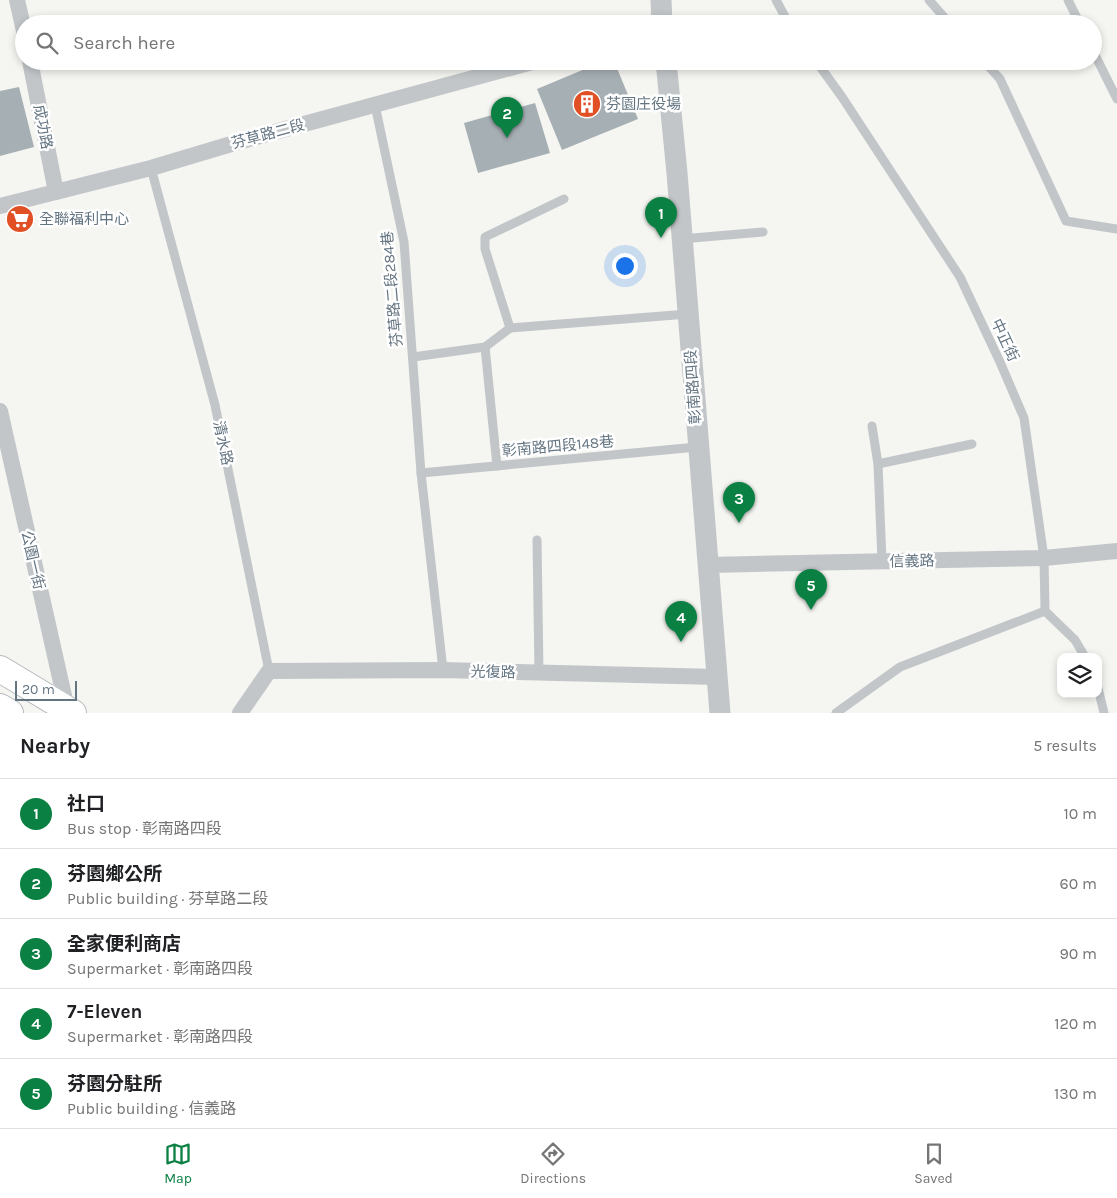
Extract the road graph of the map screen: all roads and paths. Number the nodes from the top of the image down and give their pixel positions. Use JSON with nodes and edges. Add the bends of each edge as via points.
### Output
{"nodes":[{"id":1,"x":17,"y":0,"type":"edge"},
{"id":2,"x":660,"y":0,"type":"edge"},
{"id":3,"x":776,"y":0,"type":"edge"},
{"id":4,"x":929,"y":0,"type":"edge"},
{"id":5,"x":1068,"y":0,"type":"edge"},
{"id":6,"x":20,"y":15,"type":"edge"},
{"id":7,"x":661,"y":15,"type":"edge"},
{"id":8,"x":784,"y":15,"type":"edge"},
{"id":9,"x":942,"y":15,"type":"edge"},
{"id":10,"x":1076,"y":15,"type":"edge"},
{"id":11,"x":1102,"y":64,"type":"edge"},
{"id":12,"x":32,"y":70,"type":"edge"},
{"id":13,"x":502,"y":70,"type":"edge"},
{"id":14,"x":667,"y":70,"type":"edge"},
{"id":15,"x":823,"y":70,"type":"edge"},
{"id":16,"x":992,"y":70,"type":"edge"},
{"id":17,"x":1113,"y":80,"type":"edge"},
{"id":18,"x":1117,"y":99,"type":"edge"},
{"id":19,"x":375,"y":104,"type":"junction"},
{"id":20,"x":151,"y":168,"type":"junction"},
{"id":21,"x":56,"y":192,"type":"junction"},
{"id":22,"x":564,"y":200,"type":"dead end"},
{"id":23,"x":0,"y":206,"type":"edge"},
{"id":24,"x":1117,"y":229,"type":"edge"},
{"id":25,"x":763,"y":232,"type":"dead end"},
{"id":26,"x":681,"y":239,"type":"junction"},
{"id":27,"x":688,"y":314,"type":"junction"},
{"id":28,"x":510,"y":328,"type":"junction"},
{"id":29,"x":485,"y":347,"type":"junction"},
{"id":30,"x":412,"y":357,"type":"junction"},
{"id":31,"x":0,"y":411,"type":"edge"},
{"id":32,"x":872,"y":426,"type":"dead end"},
{"id":33,"x":972,"y":444,"type":"dead end"},
{"id":34,"x":698,"y":447,"type":"junction"},
{"id":35,"x":878,"y":464,"type":"junction"},
{"id":36,"x":497,"y":466,"type":"junction"},
{"id":37,"x":421,"y":473,"type":"junction"},
{"id":38,"x":537,"y":540,"type":"dead end"},
{"id":39,"x":1117,"y":551,"type":"edge"},
{"id":40,"x":1044,"y":558,"type":"junction"},
{"id":41,"x":882,"y":561,"type":"junction"},
{"id":42,"x":707,"y":565,"type":"junction"},
{"id":43,"x":1045,"y":611,"type":"junction"},
{"id":44,"x":1083,"y":653,"type":"edge"},
{"id":45,"x":0,"y":669,"type":"edge"},
{"id":46,"x":443,"y":670,"type":"junction"},
{"id":47,"x":269,"y":671,"type":"junction"},
{"id":48,"x":539,"y":673,"type":"junction"},
{"id":49,"x":717,"y":677,"type":"junction"},
{"id":50,"x":1100,"y":698,"type":"edge"},
{"id":51,"x":0,"y":707,"type":"edge"},
{"id":52,"x":70,"y":711,"type":"edge"},
{"id":53,"x":10,"y":713,"type":"edge"},
{"id":54,"x":240,"y":713,"type":"edge"},
{"id":55,"x":720,"y":713,"type":"edge"},
{"id":56,"x":836,"y":713,"type":"edge"},
{"id":57,"x":1104,"y":713,"type":"edge"}],
"edges":[{"from":1,"to":6,"type":"street"},
{"from":2,"to":7,"type":"street"},
{"from":3,"to":8,"type":"lane"},
{"from":4,"to":9,"type":"lane"},
{"from":5,"to":10,"type":"lane"},
{"from":11,"to":17,"type":"lane"},
{"from":12,"to":21,"type":"street","name":"成功路"},
{"from":13,"to":19,"type":"street","name":"芬草路二段"},
{"from":14,"to":26,"type":"street","name":"彰南路四段"},
{"from":15,"to":40,"type":"lane","name":"中正街","via":[[960,277],[1000,362],[1024,418]]},
{"from":16,"to":24,"type":"lane","via":[[1000,79],[1066,221]]},
{"from":17,"to":18,"type":"lane"},
{"from":19,"to":20,"type":"street","name":"芬草路二段"},
{"from":19,"to":30,"type":"lane","name":"芬草路二段284巷","via":[[404,242]]},
{"from":20,"to":21,"type":"street","name":"芬草路二段"},
{"from":20,"to":47,"type":"lane","name":"清水路","via":[[215,405]]},
{"from":21,"to":23,"type":"street","name":"芬草路二段"},
{"from":22,"to":28,"type":"lane","via":[[485,237],[485,249]]},
{"from":25,"to":26,"type":"lane"},
{"from":26,"to":27,"type":"street","name":"彰南路四段"},
{"from":27,"to":28,"type":"lane"},
{"from":27,"to":34,"type":"street","name":"彰南路四段"},
{"from":28,"to":29,"type":"lane"},
{"from":29,"to":30,"type":"lane"},
{"from":29,"to":36,"type":"lane"},
{"from":30,"to":37,"type":"lane","name":"芬草路二段284巷"},
{"from":31,"to":52,"type":"street","name":"公園一街"},
{"from":32,"to":35,"type":"lane"},
{"from":33,"to":35,"type":"lane"},
{"from":34,"to":36,"type":"lane","name":"彰南路四段148巷"},
{"from":34,"to":42,"type":"street","name":"彰南路四段"},
{"from":35,"to":41,"type":"lane"},
{"from":36,"to":37,"type":"lane","name":"彰南路四段148巷"},
{"from":37,"to":46,"type":"lane","name":"芬草路二段284巷"},
{"from":38,"to":48,"type":"lane"},
{"from":39,"to":40,"type":"street","name":"信義路"},
{"from":40,"to":41,"type":"street","name":"信義路"},
{"from":40,"to":43,"type":"lane","name":"中正街"},
{"from":41,"to":42,"type":"street","name":"信義路"},
{"from":42,"to":49,"type":"street","name":"彰南路四段"},
{"from":43,"to":44,"type":"lane","via":[[1075,640]]},
{"from":43,"to":56,"type":"lane","via":[[900,667]]},
{"from":45,"to":52,"type":"main road"},
{"from":46,"to":47,"type":"street","name":"光復路"},
{"from":46,"to":48,"type":"street","name":"光復路"},
{"from":47,"to":54,"type":"street"},
{"from":48,"to":49,"type":"street","name":"光復路"},
{"from":49,"to":55,"type":"street","name":"彰南路四段"},
{"from":50,"to":57,"type":"lane"},
{"from":51,"to":53,"type":"main road"}]}
